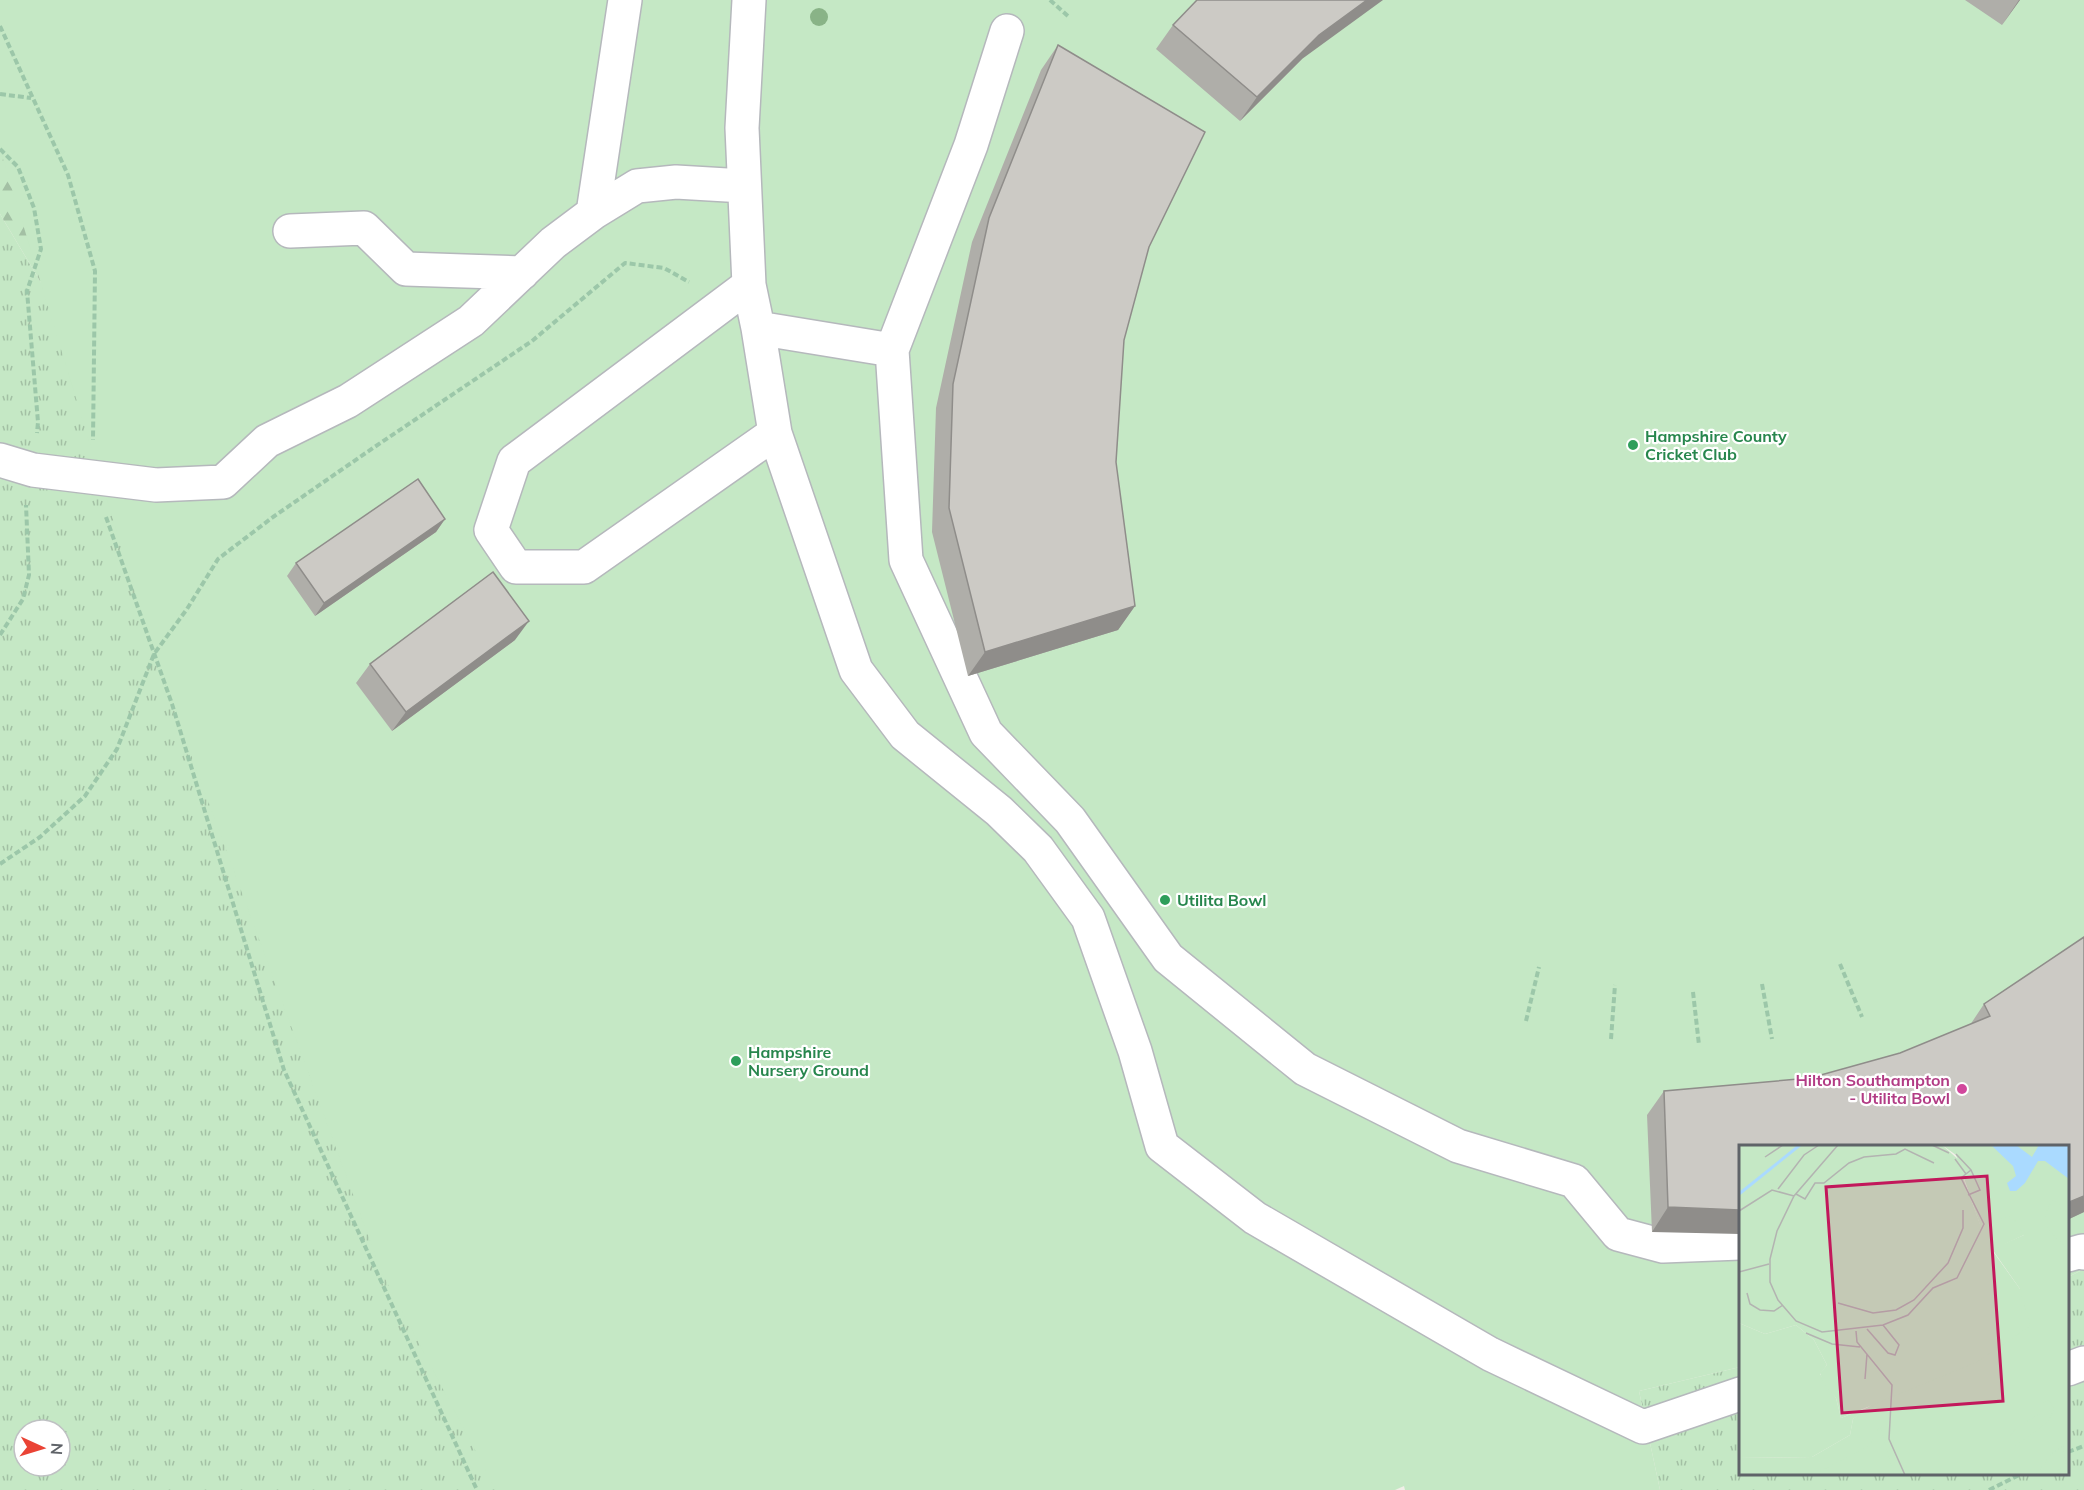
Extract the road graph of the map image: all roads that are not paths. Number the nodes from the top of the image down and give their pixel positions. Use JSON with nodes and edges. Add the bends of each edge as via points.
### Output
{"nodes":[{"id":1,"x":625,"y":0,"type":"edge"},
{"id":2,"x":748,"y":0,"type":"edge"},
{"id":3,"x":1007,"y":31,"type":"dead end"},
{"id":4,"x":744,"y":186,"type":"junction"},
{"id":5,"x":593,"y":213,"type":"junction"},
{"id":6,"x":290,"y":231,"type":"dead end"},
{"id":7,"x":522,"y":273,"type":"junction"},
{"id":8,"x":738,"y":294,"type":"junction"},
{"id":9,"x":758,"y":328,"type":"junction"},
{"id":10,"x":892,"y":350,"type":"junction"},
{"id":11,"x":775,"y":433,"type":"junction"},
{"id":12,"x":19,"y":466,"type":"edge"},
{"id":13,"x":1739,"y":1243,"type":"edge"},
{"id":14,"x":2084,"y":1253,"type":"edge"},
{"id":15,"x":2069,"y":1254,"type":"edge"},
{"id":16,"x":2084,"y":1363,"type":"edge"},
{"id":17,"x":2069,"y":1368,"type":"edge"},
{"id":18,"x":1739,"y":1394,"type":"edge"}],
"edges":[{"from":1,"to":5,"type":"lane"},
{"from":2,"to":4,"type":"lane","via":[[742,128]]},
{"from":3,"to":10,"type":"lane","via":[[971,144]]},
{"from":4,"to":5,"type":"lane","via":[[676,182],[637,186]]},
{"from":4,"to":8,"type":"lane"},
{"from":5,"to":7,"type":"lane"},
{"from":6,"to":7,"type":"lane","via":[[364,228],[406,269]]},
{"from":7,"to":12,"type":"lane","via":[[471,321],[348,401],[267,441],[223,482],[156,485]]},
{"from":8,"to":9,"type":"lane"},
{"from":8,"to":11,"type":"lane","via":[[514,461],[491,530],[516,567],[584,567]]},
{"from":9,"to":10,"type":"lane"},
{"from":9,"to":11,"type":"lane"},
{"from":10,"to":13,"type":"lane","via":[[906,560],[986,733],[1070,820],[1168,958],[1305,1069],[1458,1146],[1574,1181],[1618,1234],[1663,1246]]},
{"from":11,"to":18,"type":"lane","via":[[856,669],[905,735],[999,811],[1038,849],[1088,918],[1135,1051],[1162,1146],[1254,1218],[1490,1354],[1643,1427]]},
{"from":14,"to":15,"type":"lane"},
{"from":16,"to":17,"type":"lane"}]}
